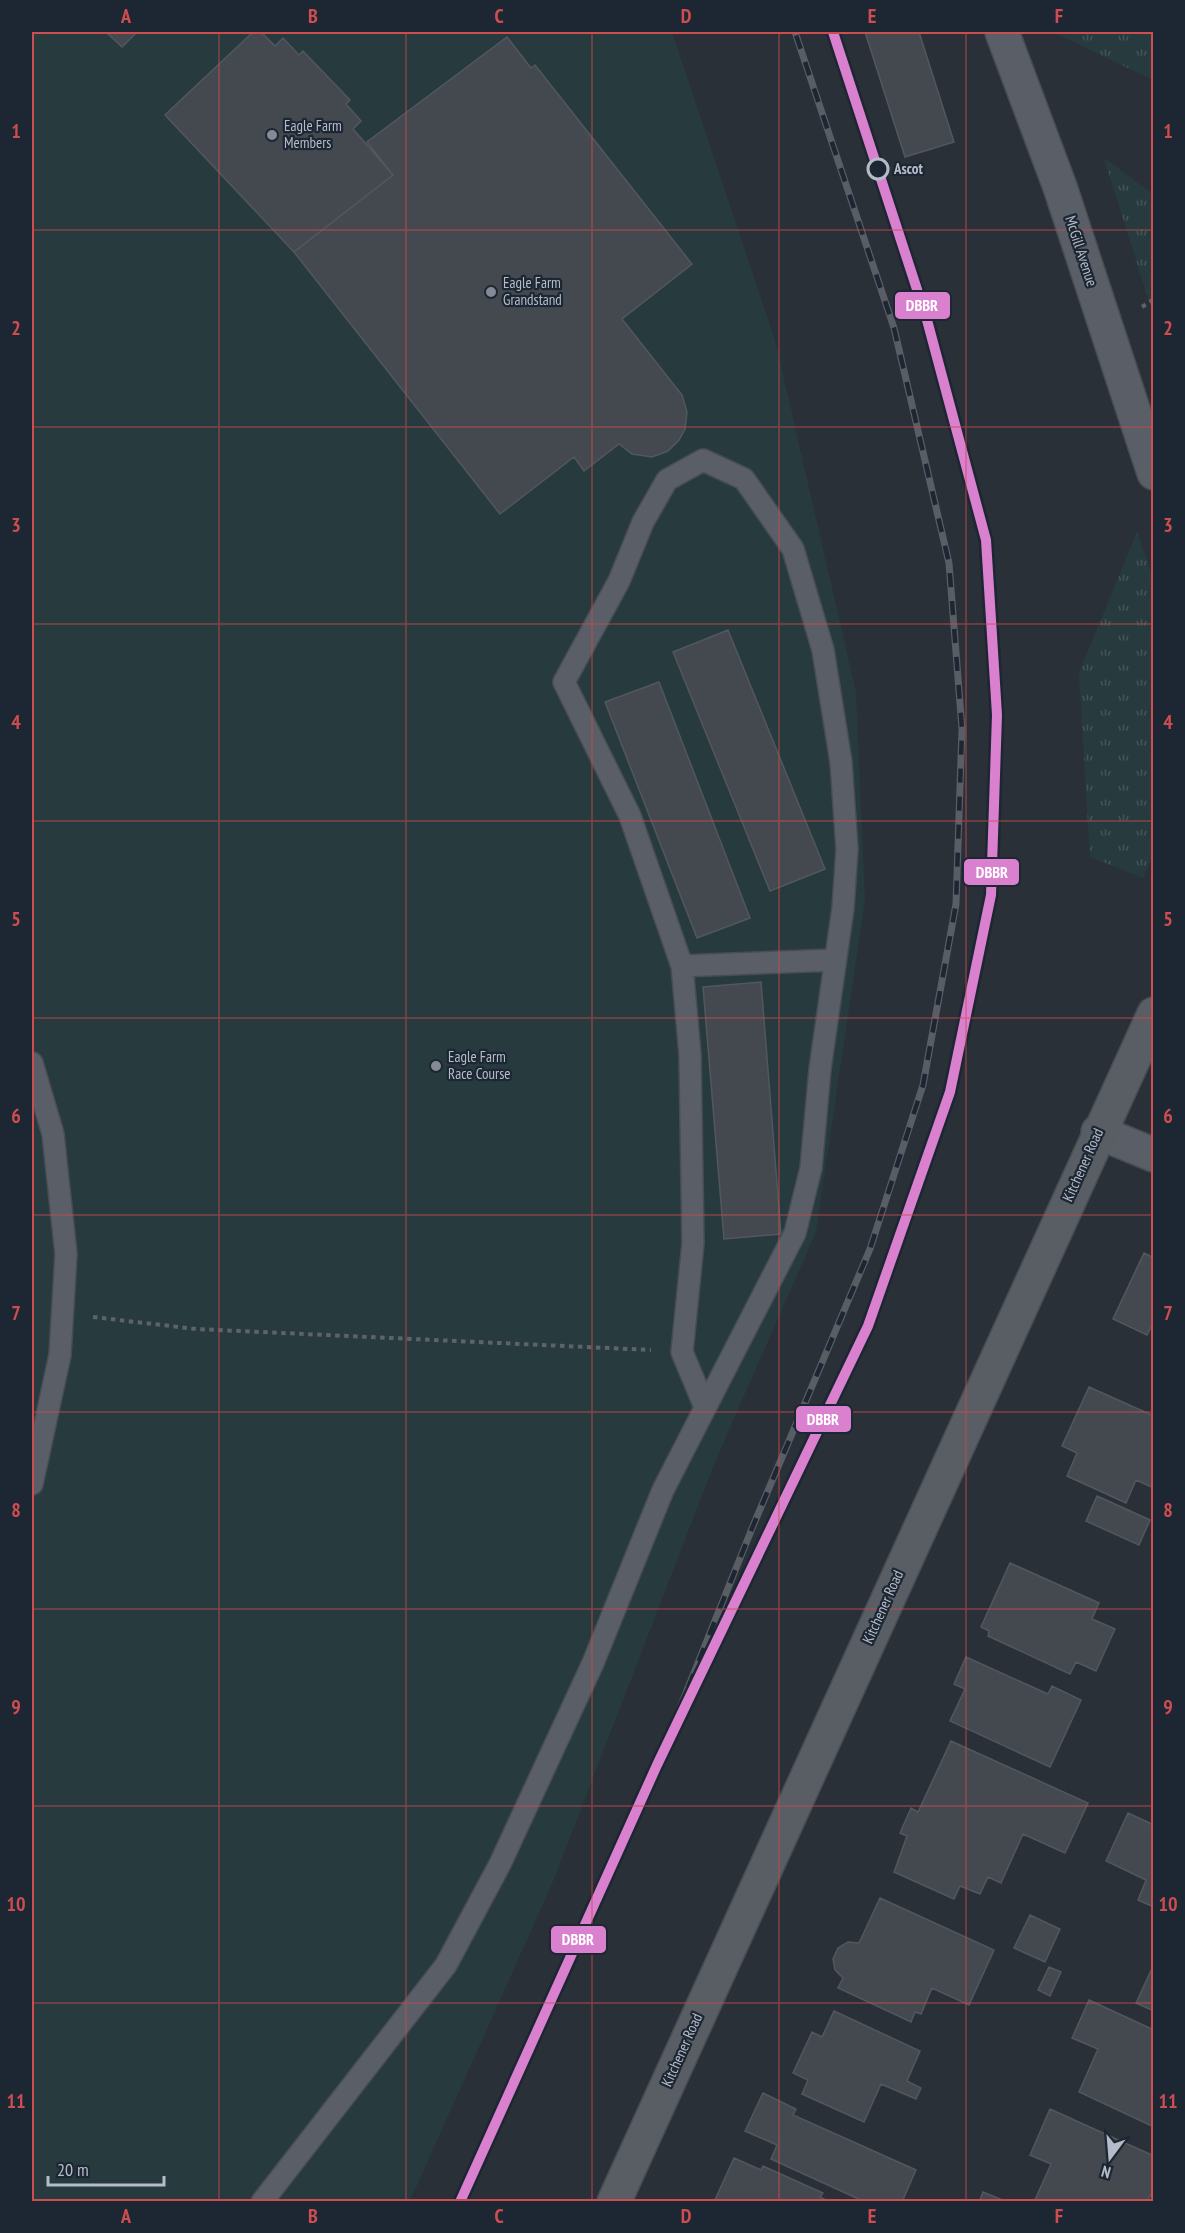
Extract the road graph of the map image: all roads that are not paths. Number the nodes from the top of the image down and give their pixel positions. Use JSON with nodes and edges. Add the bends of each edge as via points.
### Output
{"nodes":[{"id":1,"x":1002,"y":32,"type":"edge"},
{"id":2,"x":1154,"y":473,"type":"edge"},
{"id":3,"x":835,"y":960,"type":"junction"},
{"id":4,"x":682,"y":966,"type":"junction"},
{"id":5,"x":1154,"y":1014,"type":"edge"},
{"id":6,"x":32,"y":1063,"type":"edge"},
{"id":7,"x":1098,"y":1132,"type":"junction"},
{"id":8,"x":1154,"y":1155,"type":"edge"},
{"id":9,"x":705,"y":1407,"type":"junction"},
{"id":10,"x":32,"y":1484,"type":"edge"},
{"id":11,"x":262,"y":2202,"type":"edge"},
{"id":12,"x":614,"y":2202,"type":"edge"}],
"edges":[{"from":1,"to":2,"type":"street","name":"McGill Avenue","via":[[1060,187]]},
{"from":3,"to":4,"type":"lane"},
{"from":3,"to":4,"type":"lane","via":[[847,849],[841,762],[823,650],[793,549],[744,479],[703,460],[667,480],[643,522],[619,581],[564,682],[630,816]]},
{"from":3,"to":9,"type":"lane","via":[[811,1168],[795,1233]]},
{"from":4,"to":9,"type":"lane","via":[[690,1054],[693,1243],[682,1352]]},
{"from":5,"to":7,"type":"main road","name":"Kitchener Road"},
{"from":6,"to":10,"type":"lane","via":[[53,1134],[66,1254],[60,1355]]},
{"from":7,"to":8,"type":"street"},
{"from":7,"to":12,"type":"main road","name":"Kitchener Road"},
{"from":9,"to":11,"type":"lane","via":[[663,1490],[593,1663],[510,1843],[446,1965]]}]}
